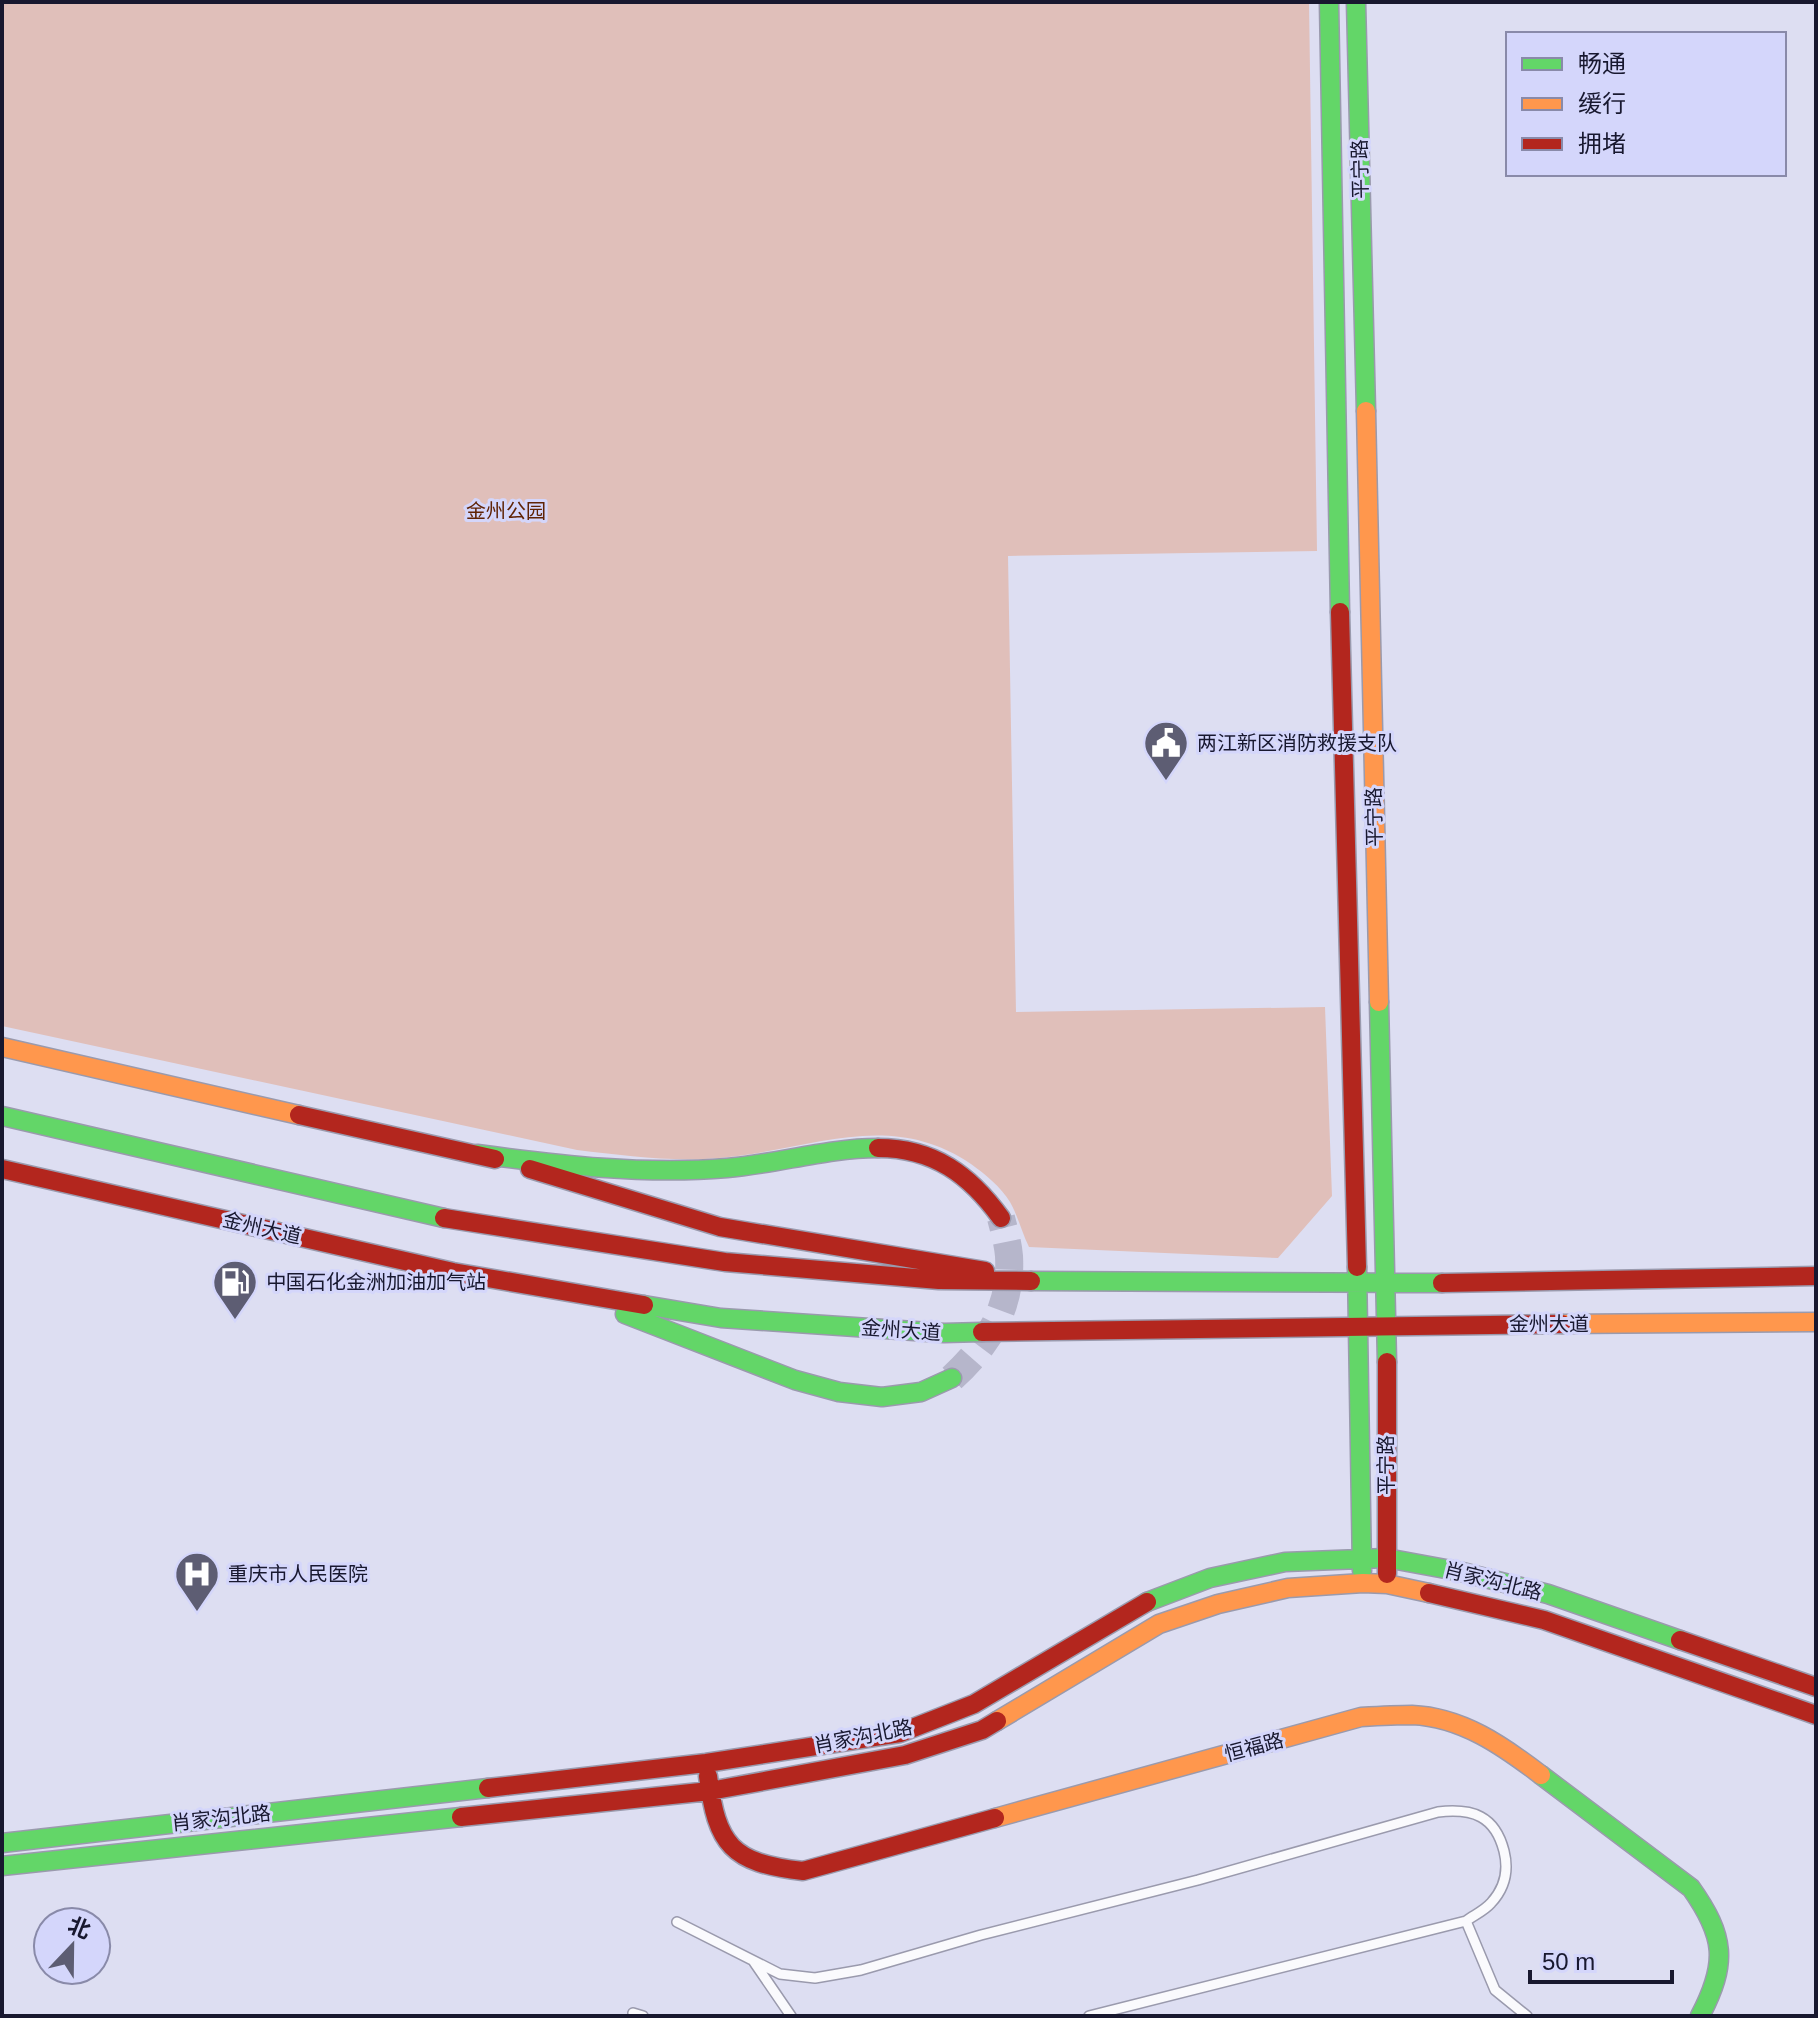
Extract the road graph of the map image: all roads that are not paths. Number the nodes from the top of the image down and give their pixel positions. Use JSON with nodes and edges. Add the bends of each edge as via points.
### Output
{"nodes":[{"id":1,"x":1329,"y":2,"type":"edge"},
{"id":2,"x":1356,"y":2,"type":"edge"},
{"id":3,"x":2,"y":1047,"type":"edge"},
{"id":4,"x":2,"y":1116,"type":"edge"},
{"id":5,"x":477,"y":1154,"type":"junction"},
{"id":6,"x":2,"y":1169,"type":"edge"},
{"id":7,"x":2,"y":1176,"type":"edge"},
{"id":8,"x":48,"y":1179,"type":"junction"},
{"id":9,"x":1001,"y":1218,"type":"tunnel mouth"},
{"id":10,"x":1816,"y":1276,"type":"edge"},
{"id":11,"x":1050,"y":1281,"type":"junction"},
{"id":12,"x":1357,"y":1284,"type":"junction"},
{"id":13,"x":1384,"y":1284,"type":"junction"},
{"id":14,"x":568,"y":1292,"type":"junction"},
{"id":15,"x":1816,"y":1322,"type":"edge"},
{"id":16,"x":1359,"y":1325,"type":"junction"},
{"id":17,"x":1387,"y":1325,"type":"junction"},
{"id":18,"x":952,"y":1378,"type":"tunnel mouth"},
{"id":19,"x":1361,"y":1557,"type":"junction"},
{"id":20,"x":1386,"y":1558,"type":"junction"},
{"id":21,"x":1363,"y":1583,"type":"junction"},
{"id":22,"x":1387,"y":1584,"type":"junction"},
{"id":23,"x":1816,"y":1687,"type":"edge"},
{"id":24,"x":1816,"y":1715,"type":"edge"},
{"id":25,"x":706,"y":1763,"type":"junction"},
{"id":26,"x":710,"y":1791,"type":"junction"},
{"id":27,"x":2,"y":1843,"type":"edge"},
{"id":28,"x":2,"y":1866,"type":"edge"},
{"id":29,"x":1466,"y":1921,"type":"junction"},
{"id":30,"x":677,"y":1922,"type":"dead end"},
{"id":31,"x":752,"y":1960,"type":"junction"},
{"id":32,"x":791,"y":2016,"type":"edge"},
{"id":33,"x":1089,"y":2016,"type":"edge"},
{"id":34,"x":1527,"y":2016,"type":"edge"},
{"id":35,"x":1700,"y":2016,"type":"edge"}],
"edges":[{"from":1,"to":12,"type":"main road","name":"平宁路"},
{"from":2,"to":13,"type":"main road","name":"平宁路"},
{"from":3,"to":5,"type":"main road"},
{"from":4,"to":11,"type":"main road","via":[[464,1223],[725,1262],[939,1280]]},
{"from":5,"to":9,"type":"main road","via":[[573,1167],[663,1171],[730,1168],[865,1149],[908,1151],[944,1164],[980,1189]]},
{"from":5,"to":11,"type":"main road","via":[[720,1227]]},
{"from":6,"to":8,"type":"main road","name":"金州大道"},
{"from":7,"to":8,"type":"main road"},
{"from":8,"to":14,"type":"main road","name":"金州大道","via":[[453,1272]]},
{"from":10,"to":13,"type":"main road"},
{"from":11,"to":12,"type":"main road"},
{"from":12,"to":13,"type":"main road"},
{"from":12,"to":16,"type":"main road","name":"平宁路"},
{"from":13,"to":17,"type":"main road","name":"平宁路"},
{"from":14,"to":16,"type":"main road","name":"金州大道","via":[[721,1318],[944,1333]]},
{"from":14,"to":18,"type":"main road","via":[[839,1392],[882,1397],[921,1392]]},
{"from":15,"to":17,"type":"main road","name":"金州大道"},
{"from":16,"to":17,"type":"main road","name":"金州大道"},
{"from":16,"to":19,"type":"main road","name":"平宁路"},
{"from":17,"to":20,"type":"main road","name":"平宁路"},
{"from":19,"to":20,"type":"main road","name":"肖家沟北路"},
{"from":19,"to":21,"type":"main road","name":"平宁路"},
{"from":19,"to":25,"type":"main road","name":"肖家沟北路","via":[[1285,1562],[1210,1578],[1149,1601],[974,1704],[900,1733]]},
{"from":20,"to":22,"type":"main road","name":"平宁路"},
{"from":20,"to":23,"type":"main road","name":"肖家沟北路","via":[[1548,1594]]},
{"from":21,"to":22,"type":"main road","name":"肖家沟北路"},
{"from":21,"to":26,"type":"main road","name":"肖家沟北路","via":[[1288,1588],[1159,1624],[982,1730],[905,1755]]},
{"from":22,"to":24,"type":"main road","name":"肖家沟北路","via":[[1544,1620]]},
{"from":25,"to":26,"type":"main road","name":"恒福路"},
{"from":25,"to":27,"type":"main road","name":"肖家沟北路"},
{"from":26,"to":28,"type":"main road","name":"肖家沟北路"},
{"from":26,"to":35,"type":"main road","name":"恒福路","via":[[722,1839],[744,1857],[773,1869],[803,1871],[1361,1717],[1414,1715],[1460,1724],[1506,1748],[1691,1888],[1711,1915],[1722,1953],[1717,1984]]},
{"from":29,"to":31,"type":"lane","via":[[1490,1905],[1508,1866],[1495,1827],[1483,1817],[1454,1810],[861,1970],[815,1978],[780,1974]]},
{"from":29,"to":33,"type":"lane"},
{"from":29,"to":34,"type":"lane","via":[[1495,1990]]},
{"from":30,"to":31,"type":"lane"},
{"from":31,"to":32,"type":"lane"}]}
